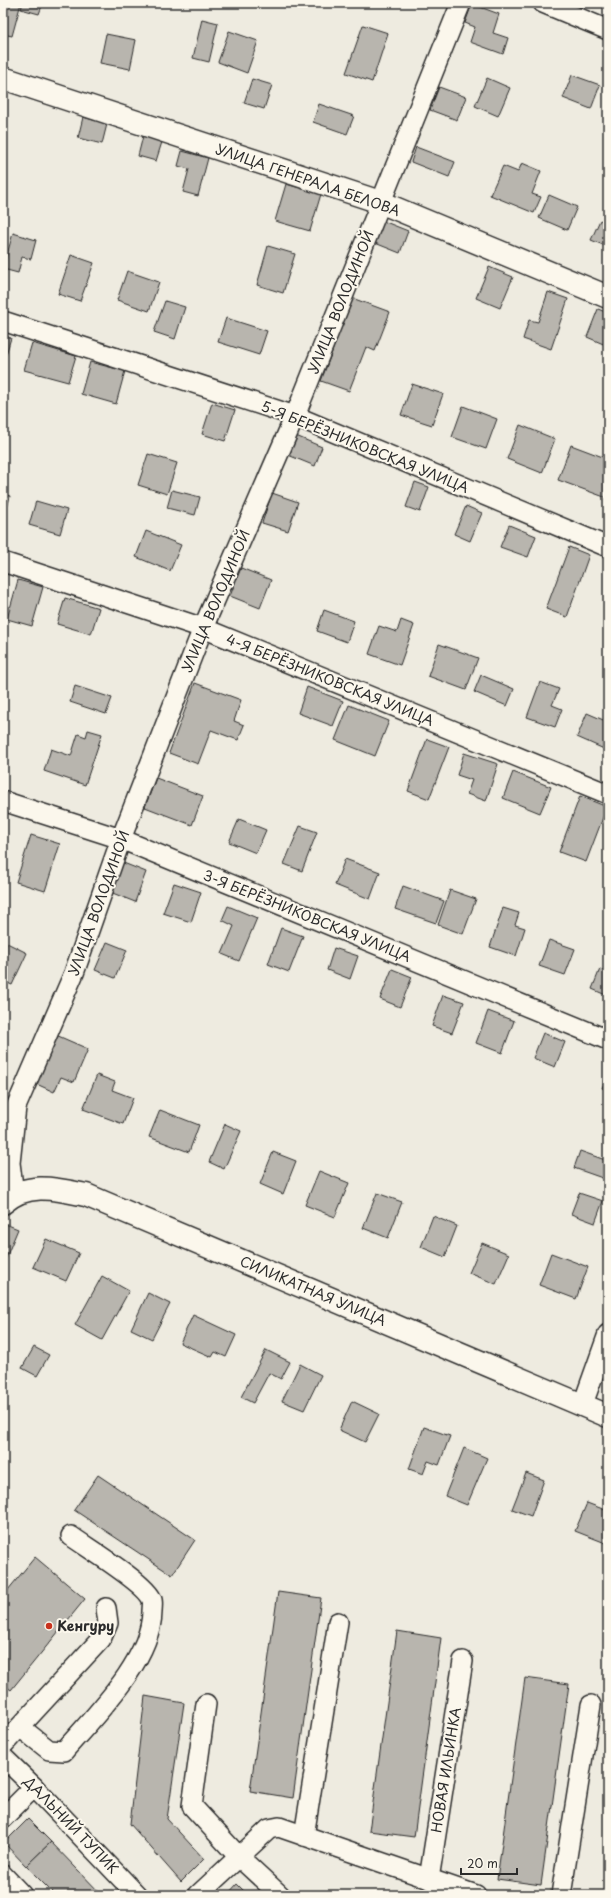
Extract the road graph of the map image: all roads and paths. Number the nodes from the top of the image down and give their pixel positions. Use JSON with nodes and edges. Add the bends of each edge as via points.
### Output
{"nodes":[{"id":1,"x":461,"y":3,"type":"edge"},
{"id":2,"x":543,"y":3,"type":"edge"},
{"id":3,"x":608,"y":30,"type":"edge"},
{"id":4,"x":3,"y":78,"type":"edge"},
{"id":5,"x":380,"y":202,"type":"junction"},
{"id":6,"x":608,"y":297,"type":"edge"},
{"id":7,"x":3,"y":321,"type":"edge"},
{"id":8,"x":295,"y":416,"type":"junction"},
{"id":9,"x":608,"y":547,"type":"edge"},
{"id":10,"x":3,"y":562,"type":"edge"},
{"id":11,"x":203,"y":628,"type":"junction"},
{"id":12,"x":608,"y":794,"type":"edge"},
{"id":13,"x":3,"y":801,"type":"edge"},
{"id":14,"x":121,"y":839,"type":"junction"},
{"id":15,"x":608,"y":1040,"type":"edge"},
{"id":16,"x":9,"y":1103,"type":"edge"},
{"id":17,"x":8,"y":1198,"type":"edge"},
{"id":18,"x":608,"y":1334,"type":"edge"},
{"id":19,"x":583,"y":1404,"type":"junction"},
{"id":20,"x":608,"y":1416,"type":"edge"},
{"id":21,"x":71,"y":1536,"type":"dead end"},
{"id":22,"x":106,"y":1608,"type":"dead end"},
{"id":23,"x":338,"y":1622,"type":"dead end"},
{"id":24,"x":463,"y":1661,"type":"dead end"},
{"id":25,"x":206,"y":1704,"type":"dead end"},
{"id":26,"x":591,"y":1705,"type":"dead end"},
{"id":27,"x":20,"y":1727,"type":"junction"},
{"id":28,"x":3,"y":1745,"type":"edge"},
{"id":29,"x":3,"y":1757,"type":"edge"},
{"id":30,"x":34,"y":1787,"type":"junction"},
{"id":31,"x":3,"y":1818,"type":"edge"},
{"id":32,"x":304,"y":1836,"type":"junction"},
{"id":33,"x":238,"y":1857,"type":"junction"},
{"id":34,"x":3,"y":1875,"type":"edge"},
{"id":35,"x":430,"y":1879,"type":"junction"},
{"id":36,"x":453,"y":1892,"type":"edge"},
{"id":37,"x":22,"y":1895,"type":"edge"},
{"id":38,"x":137,"y":1895,"type":"edge"},
{"id":39,"x":198,"y":1895,"type":"edge"},
{"id":40,"x":280,"y":1895,"type":"edge"},
{"id":41,"x":476,"y":1895,"type":"edge"},
{"id":42,"x":561,"y":1895,"type":"edge"}],
"edges":[{"from":1,"to":5,"type":"street","name":"УЛИЦА ВОЛОДИНОЙ"},
{"from":2,"to":3,"type":"street"},
{"from":4,"to":5,"type":"main road","name":"УЛИЦА ГЕНЕРАЛА БЕЛОВА"},
{"from":5,"to":6,"type":"main road","name":"УЛИЦА ГЕНЕРАЛА БЕЛОВА"},
{"from":5,"to":8,"type":"street","name":"УЛИЦА ВОЛОДИНОЙ"},
{"from":7,"to":8,"type":"street","name":"5-Я БЕРЁЗНИКОВСКАЯ УЛИЦА"},
{"from":8,"to":9,"type":"street","name":"5-Я БЕРЁЗНИКОВСКАЯ УЛИЦА"},
{"from":8,"to":11,"type":"street","name":"УЛИЦА ВОЛОДИНОЙ"},
{"from":10,"to":11,"type":"street","name":"4-Я БЕРЁЗНИКОВСКАЯ УЛИЦА"},
{"from":11,"to":12,"type":"street","name":"4-Я БЕРЁЗНИКОВСКАЯ УЛИЦА"},
{"from":11,"to":14,"type":"street","name":"УЛИЦА ВОЛОДИНОЙ"},
{"from":13,"to":14,"type":"street","name":"3-Я БЕРЁЗНИКОВСКАЯ УЛИЦА"},
{"from":14,"to":15,"type":"street","name":"3-Я БЕРЁЗНИКОВСКАЯ УЛИЦА"},
{"from":14,"to":16,"type":"street","name":"УЛИЦА ВОЛОДИНОЙ","via":[[74,973]]},
{"from":16,"to":17,"type":"street","name":"УЛИЦА ВОЛОДИНОЙ"},
{"from":17,"to":19,"type":"main road","name":"СИЛИКАТНАЯ УЛИЦА","via":[[50,1187],[86,1195]]},
{"from":18,"to":19,"type":"street"},
{"from":19,"to":20,"type":"main road","name":"СИЛИКАТНАЯ УЛИЦА"},
{"from":21,"to":27,"type":"street","via":[[141,1585],[152,1599],[152,1621],[146,1641],[125,1680],[64,1751],[49,1750]]},
{"from":22,"to":27,"type":"street","via":[[108,1623],[102,1639]]},
{"from":23,"to":32,"type":"street"},
{"from":24,"to":35,"type":"street","name":"НОВАЯ ИЛЬИНКА"},
{"from":25,"to":33,"type":"street","via":[[192,1806]]},
{"from":26,"to":42,"type":"street"},
{"from":27,"to":28,"type":"street"},
{"from":29,"to":30,"type":"street","name":"ДАЛЬНИЙ ТУПИК"},
{"from":30,"to":31,"type":"street"},
{"from":30,"to":38,"type":"street","name":"ДАЛЬНИЙ ТУПИК"},
{"from":32,"to":33,"type":"street","via":[[279,1827],[269,1829]]},
{"from":32,"to":35,"type":"street"},
{"from":33,"to":39,"type":"street"},
{"from":33,"to":40,"type":"street"},
{"from":34,"to":37,"type":"street"},
{"from":35,"to":36,"type":"street"},
{"from":36,"to":41,"type":"street"}]}
